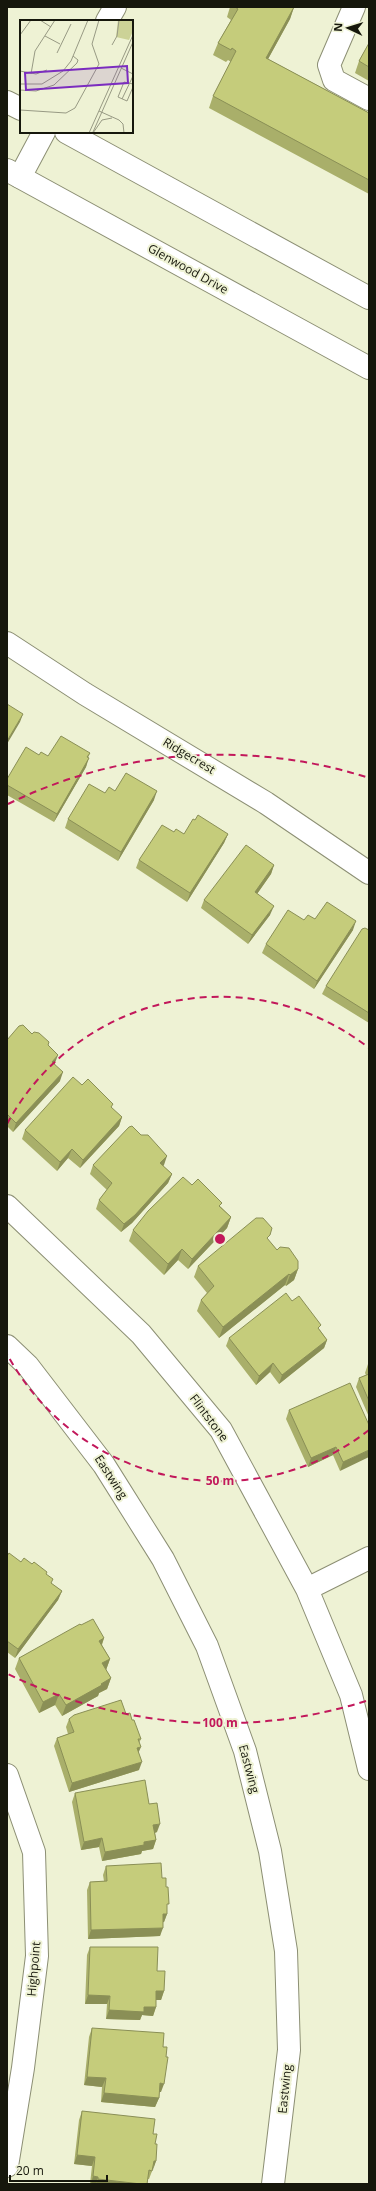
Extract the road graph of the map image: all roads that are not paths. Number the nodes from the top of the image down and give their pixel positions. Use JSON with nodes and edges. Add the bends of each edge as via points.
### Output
{"nodes":[{"id":1,"x":115,"y":7,"type":"edge"},
{"id":2,"x":354,"y":7,"type":"edge"},
{"id":3,"x":108,"y":20,"type":"edge"},
{"id":4,"x":369,"y":99,"type":"edge"},
{"id":5,"x":7,"y":102,"type":"edge"},
{"id":6,"x":20,"y":108,"type":"edge"},
{"id":7,"x":43,"y":133,"type":"edge"},
{"id":8,"x":68,"y":133,"type":"edge"},
{"id":9,"x":14,"y":173,"type":"edge"},
{"id":10,"x":369,"y":298,"type":"edge"},
{"id":11,"x":369,"y":368,"type":"edge"},
{"id":12,"x":7,"y":643,"type":"edge"},
{"id":13,"x":369,"y":873,"type":"edge"},
{"id":14,"x":7,"y":1206,"type":"edge"},
{"id":15,"x":7,"y":1346,"type":"edge"},
{"id":16,"x":369,"y":1558,"type":"edge"},
{"id":17,"x":307,"y":1589,"type":"junction"},
{"id":18,"x":369,"y":1769,"type":"edge"},
{"id":19,"x":7,"y":1775,"type":"edge"},
{"id":20,"x":15,"y":2068,"type":"edge"},
{"id":21,"x":7,"y":2166,"type":"edge"},
{"id":22,"x":273,"y":2184,"type":"edge"}],
"edges":[{"from":1,"to":3,"type":"street"},
{"from":2,"to":4,"type":"street","via":[[329,65],[334,80]]},
{"from":5,"to":6,"type":"street"},
{"from":7,"to":9,"type":"street"},
{"from":8,"to":10,"type":"street"},
{"from":9,"to":11,"type":"street","name":"Glenwood Drive"},
{"from":12,"to":13,"type":"street","name":"Ridgecrest","via":[[85,694],[266,803]]},
{"from":14,"to":17,"type":"street","name":"Flintstone","via":[[141,1334],[221,1430]]},
{"from":15,"to":22,"type":"street","name":"Eastwing","via":[[28,1366],[104,1465],[163,1559],[207,1646],[245,1751],[270,1850],[286,1951],[289,2050]]},
{"from":16,"to":17,"type":"street"},
{"from":17,"to":18,"type":"street","name":"Flintstone","via":[[351,1695]]},
{"from":19,"to":20,"type":"street","name":"Highpoint","via":[[34,1852],[37,1956]]},
{"from":20,"to":21,"type":"street","name":"Highpoint"}]}
